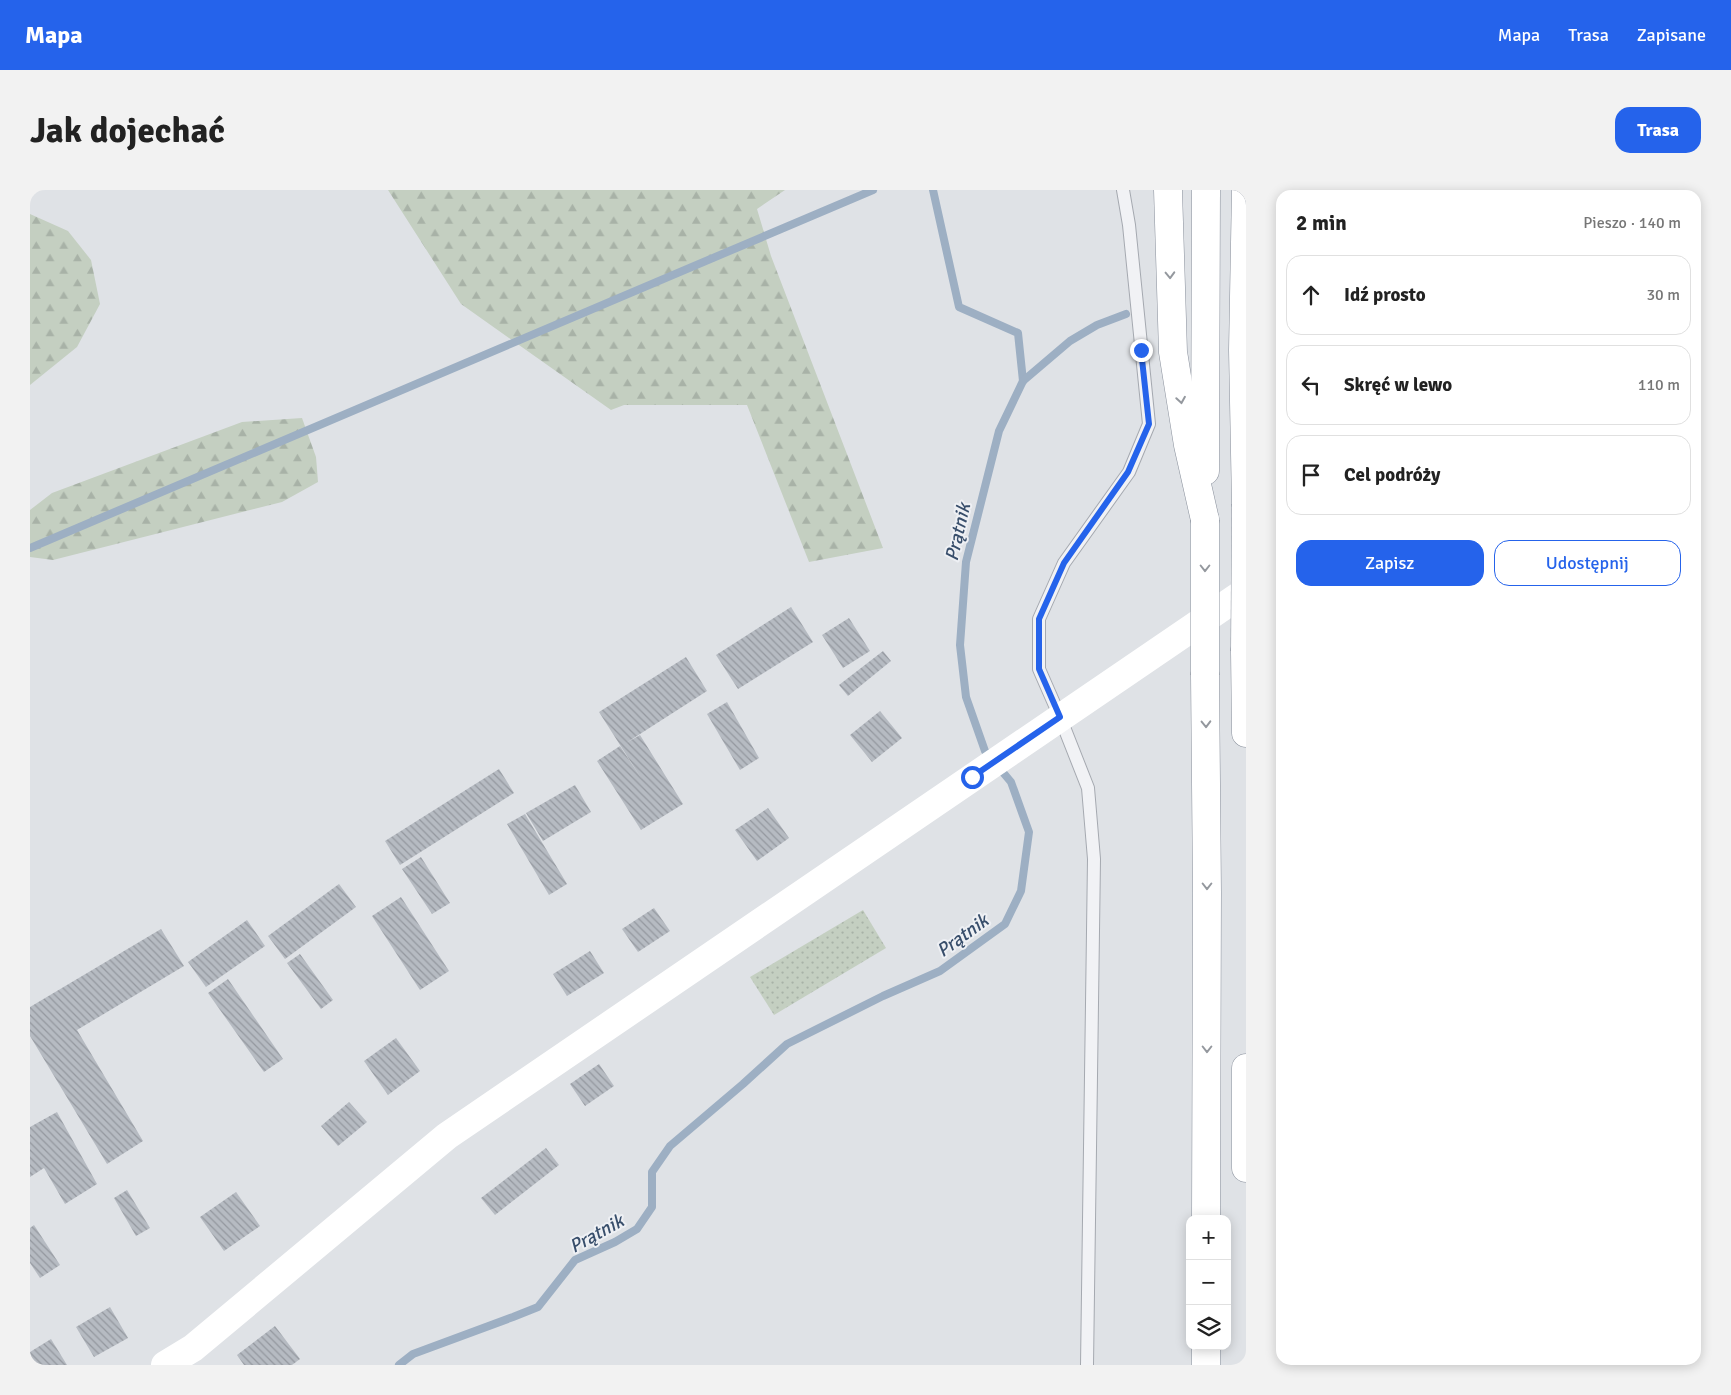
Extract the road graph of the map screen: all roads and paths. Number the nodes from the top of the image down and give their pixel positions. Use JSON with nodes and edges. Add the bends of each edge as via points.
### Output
{"nodes":[{"id":1,"x":1123,"y":190,"type":"edge"},
{"id":2,"x":1168,"y":190,"type":"edge"},
{"id":3,"x":1206,"y":190,"type":"edge"},
{"id":4,"x":1246,"y":190,"type":"edge"},
{"id":5,"x":1246,"y":229,"type":"edge"},
{"id":6,"x":1246,"y":504,"type":"edge"},
{"id":7,"x":1205,"y":520,"type":"junction"},
{"id":8,"x":1246,"y":592,"type":"edge"},
{"id":9,"x":1245,"y":651,"type":"edge"},
{"id":10,"x":1060,"y":717,"type":"junction"},
{"id":11,"x":1246,"y":733,"type":"edge"},
{"id":12,"x":1246,"y":1068,"type":"edge"},
{"id":13,"x":1246,"y":1157,"type":"edge"},
{"id":14,"x":1246,"y":1168,"type":"edge"},
{"id":15,"x":1206,"y":1215,"type":"edge"},
{"id":16,"x":1206,"y":1350,"type":"edge"},
{"id":17,"x":165,"y":1365,"type":"edge"},
{"id":18,"x":1087,"y":1365,"type":"edge"},
{"id":19,"x":1206,"y":1365,"type":"edge"}],
"edges":[{"from":1,"to":10,"type":"lane","via":[[1149,424],[1128,472],[1064,563],[1039,619],[1039,669]]},
{"from":2,"to":7,"type":"main road","one_way":true,"via":[[1173,352],[1188,445]]},
{"from":3,"to":7,"type":"main road"},
{"from":4,"to":5,"type":"main road"},
{"from":5,"to":6,"type":"main road","via":[[1243,350]]},
{"from":6,"to":9,"type":"main road","bridge":true},
{"from":7,"to":15,"type":"main road","one_way":true,"bridge":true},
{"from":8,"to":10,"type":"main road"},
{"from":9,"to":11,"type":"main road"},
{"from":10,"to":17,"type":"main road","via":[[447,1136],[193,1348]]},
{"from":10,"to":18,"type":"lane","via":[[1088,788],[1094,859]]},
{"from":12,"to":13,"type":"main road"},
{"from":13,"to":14,"type":"main road"},
{"from":16,"to":19,"type":"main road"}]}
